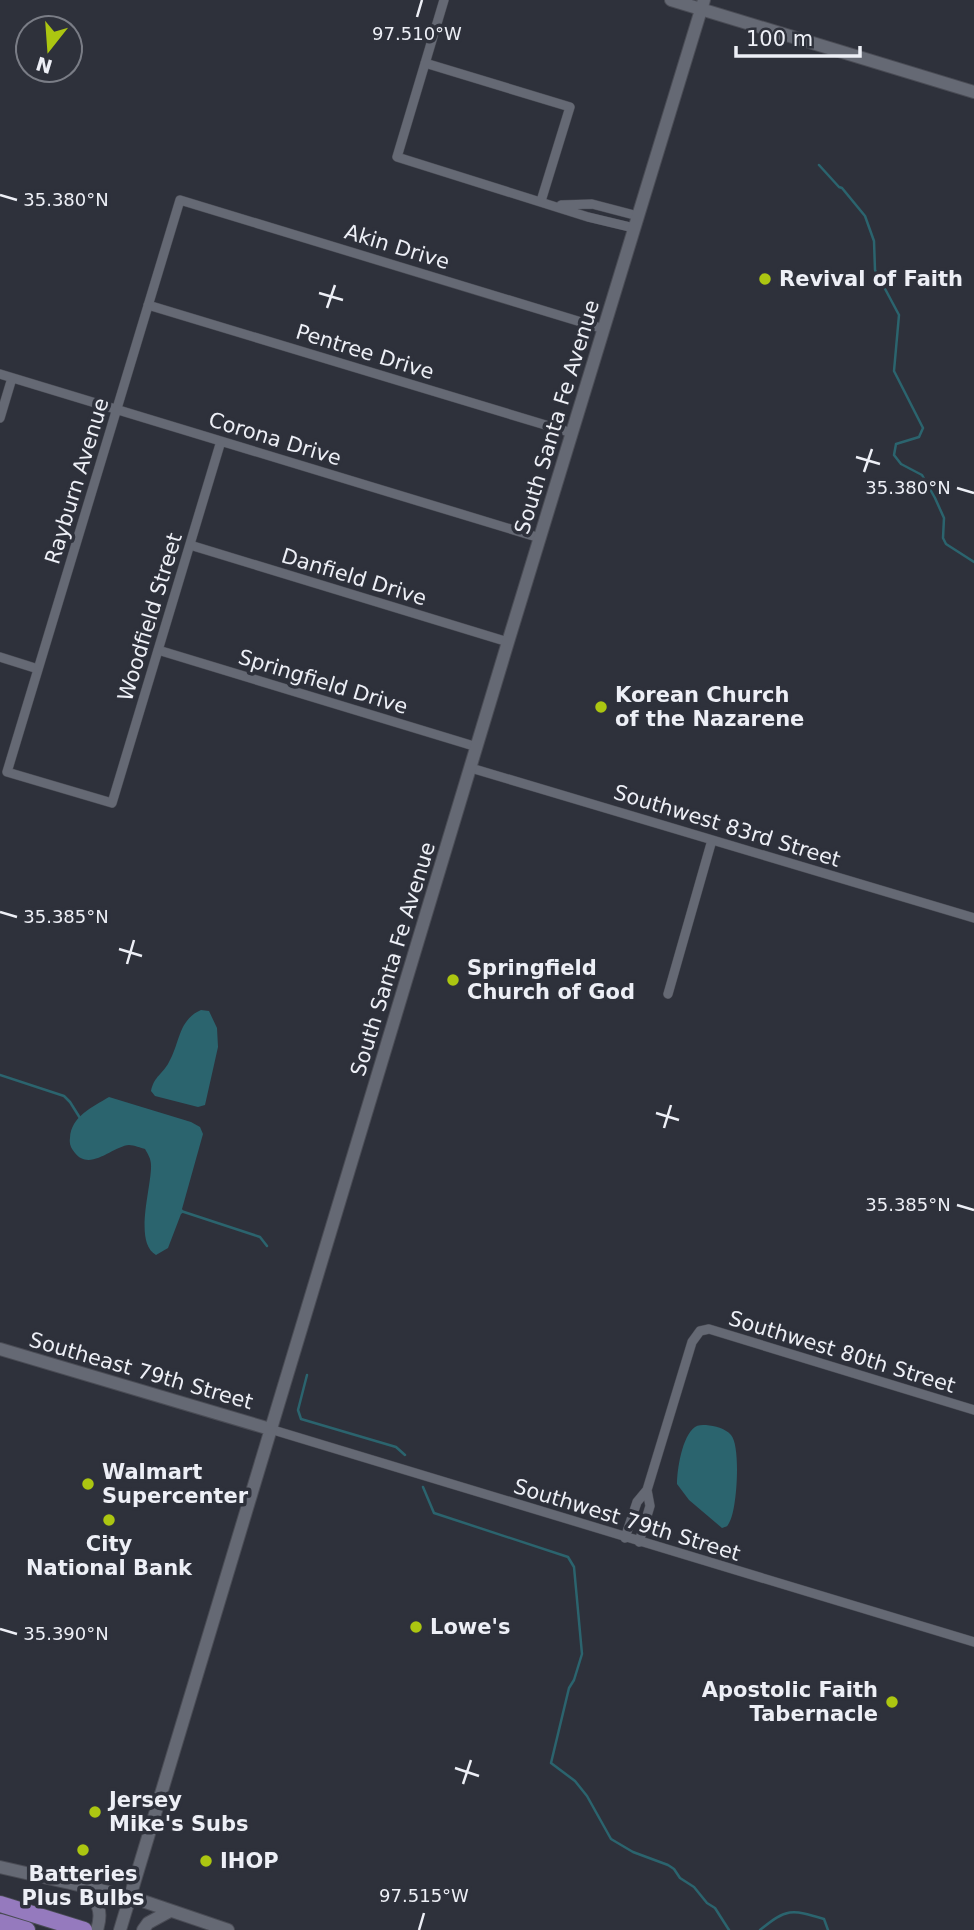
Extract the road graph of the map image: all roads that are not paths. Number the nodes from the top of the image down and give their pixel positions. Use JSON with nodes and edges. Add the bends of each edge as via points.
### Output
{"nodes":[{"id":1,"x":444,"y":0,"type":"edge"},
{"id":2,"x":671,"y":0,"type":"edge"},
{"id":3,"x":703,"y":5,"type":"edge"},
{"id":4,"x":425,"y":63,"type":"junction"},
{"id":5,"x":974,"y":92,"type":"edge"},
{"id":6,"x":180,"y":200,"type":"joint"},
{"id":7,"x":541,"y":201,"type":"junction"},
{"id":8,"x":636,"y":222,"type":"junction"},
{"id":9,"x":148,"y":305,"type":"junction"},
{"id":10,"x":604,"y":328,"type":"junction"},
{"id":11,"x":0,"y":374,"type":"edge"},
{"id":12,"x":12,"y":378,"type":"junction"},
{"id":13,"x":117,"y":409,"type":"junction"},
{"id":14,"x":0,"y":418,"type":"edge"},
{"id":15,"x":572,"y":433,"type":"junction"},
{"id":16,"x":221,"y":441,"type":"junction"},
{"id":17,"x":540,"y":538,"type":"junction"},
{"id":18,"x":190,"y":545,"type":"junction"},
{"id":19,"x":508,"y":642,"type":"junction"},
{"id":20,"x":158,"y":650,"type":"junction"},
{"id":21,"x":0,"y":657,"type":"edge"},
{"id":22,"x":38,"y":668,"type":"junction"},
{"id":23,"x":477,"y":747,"type":"junction"},
{"id":24,"x":471,"y":768,"type":"junction"},
{"id":25,"x":7,"y":772,"type":"joint"},
{"id":26,"x":712,"y":840,"type":"junction"},
{"id":27,"x":974,"y":918,"type":"edge"},
{"id":28,"x":668,"y":994,"type":"dead end"},
{"id":29,"x":0,"y":1349,"type":"edge"},
{"id":30,"x":974,"y":1410,"type":"edge"},
{"id":31,"x":270,"y":1429,"type":"junction"},
{"id":32,"x":646,"y":1490,"type":"junction"},
{"id":33,"x":625,"y":1538,"type":"junction"},
{"id":34,"x":639,"y":1542,"type":"junction"},
{"id":35,"x":974,"y":1642,"type":"edge"},
{"id":36,"x":0,"y":1867,"type":"edge"},
{"id":37,"x":80,"y":1885,"type":"junction"},
{"id":38,"x":131,"y":1897,"type":"junction"},
{"id":39,"x":0,"y":1904,"type":"edge"},
{"id":40,"x":170,"y":1911,"type":"junction"},
{"id":41,"x":0,"y":1922,"type":"edge"},
{"id":42,"x":82,"y":1929,"type":"edge"},
{"id":43,"x":27,"y":1930,"type":"edge"},
{"id":44,"x":97,"y":1930,"type":"edge"},
{"id":45,"x":120,"y":1930,"type":"edge"},
{"id":46,"x":143,"y":1930,"type":"edge"},
{"id":47,"x":228,"y":1930,"type":"edge"}],
"edges":[{"from":1,"to":4,"type":"street"},
{"from":2,"to":3,"type":"main road"},
{"from":3,"to":5,"type":"main road"},
{"from":3,"to":8,"type":"main road","name":"South Santa Fe Avenue"},
{"from":4,"to":7,"type":"street","via":[[397,157]]},
{"from":4,"to":7,"type":"street","via":[[570,107]]},
{"from":6,"to":9,"type":"street","name":"Rayburn Avenue"},
{"from":6,"to":10,"type":"street","name":"Akin Drive"},
{"from":7,"to":8,"type":"street","via":[[592,204]]},
{"from":8,"to":10,"type":"main road","name":"South Santa Fe Avenue"},
{"from":9,"to":13,"type":"street","name":"Rayburn Avenue"},
{"from":9,"to":15,"type":"street","name":"Pentree Drive"},
{"from":10,"to":15,"type":"main road","name":"South Santa Fe Avenue"},
{"from":11,"to":12,"type":"street","name":"Corona Drive"},
{"from":12,"to":13,"type":"street","name":"Corona Drive"},
{"from":12,"to":14,"type":"street"},
{"from":13,"to":16,"type":"street","name":"Corona Drive"},
{"from":13,"to":22,"type":"street","name":"Rayburn Avenue"},
{"from":15,"to":17,"type":"main road","name":"South Santa Fe Avenue"},
{"from":16,"to":17,"type":"street","name":"Corona Drive"},
{"from":16,"to":18,"type":"street","name":"Woodfield Street"},
{"from":17,"to":19,"type":"main road","name":"South Santa Fe Avenue"},
{"from":18,"to":19,"type":"street","name":"Danfield Drive"},
{"from":18,"to":20,"type":"street","name":"Woodfield Street"},
{"from":19,"to":23,"type":"main road","name":"South Santa Fe Avenue"},
{"from":20,"to":23,"type":"street","name":"Springfield Drive"},
{"from":20,"to":25,"type":"street","name":"Woodfield Street","via":[[112,803]]},
{"from":21,"to":22,"type":"street"},
{"from":22,"to":25,"type":"street","name":"Rayburn Avenue"},
{"from":23,"to":24,"type":"main road","name":"South Santa Fe Avenue"},
{"from":24,"to":26,"type":"street","name":"Southwest 83rd Street"},
{"from":24,"to":31,"type":"main road","name":"South Santa Fe Avenue"},
{"from":26,"to":27,"type":"street","name":"Southwest 83rd Street"},
{"from":26,"to":28,"type":"street"},
{"from":29,"to":31,"type":"main road","name":"Southeast 79th Street"},
{"from":30,"to":32,"type":"street","name":"Southwest 80th Street","via":[[709,1329],[699,1331]]},
{"from":31,"to":33,"type":"street","name":"Southwest 79th Street"},
{"from":31,"to":38,"type":"main road","name":"South Santa Fe Avenue"},
{"from":32,"to":33,"type":"street","via":[[636,1502]]},
{"from":32,"to":34,"type":"street","via":[[650,1506]]},
{"from":33,"to":34,"type":"street","name":"Southwest 79th Street"},
{"from":34,"to":35,"type":"street","name":"Southwest 79th Street"},
{"from":36,"to":37,"type":"main road"},
{"from":37,"to":38,"type":"main road"},
{"from":37,"to":44,"type":"main road","via":[[99,1907]]},
{"from":38,"to":40,"type":"main road"},
{"from":38,"to":45,"type":"main road","name":"South Santa Fe Avenue"},
{"from":39,"to":42,"type":"highway"},
{"from":40,"to":46,"type":"main road"},
{"from":40,"to":47,"type":"main road"},
{"from":41,"to":43,"type":"highway"}]}
